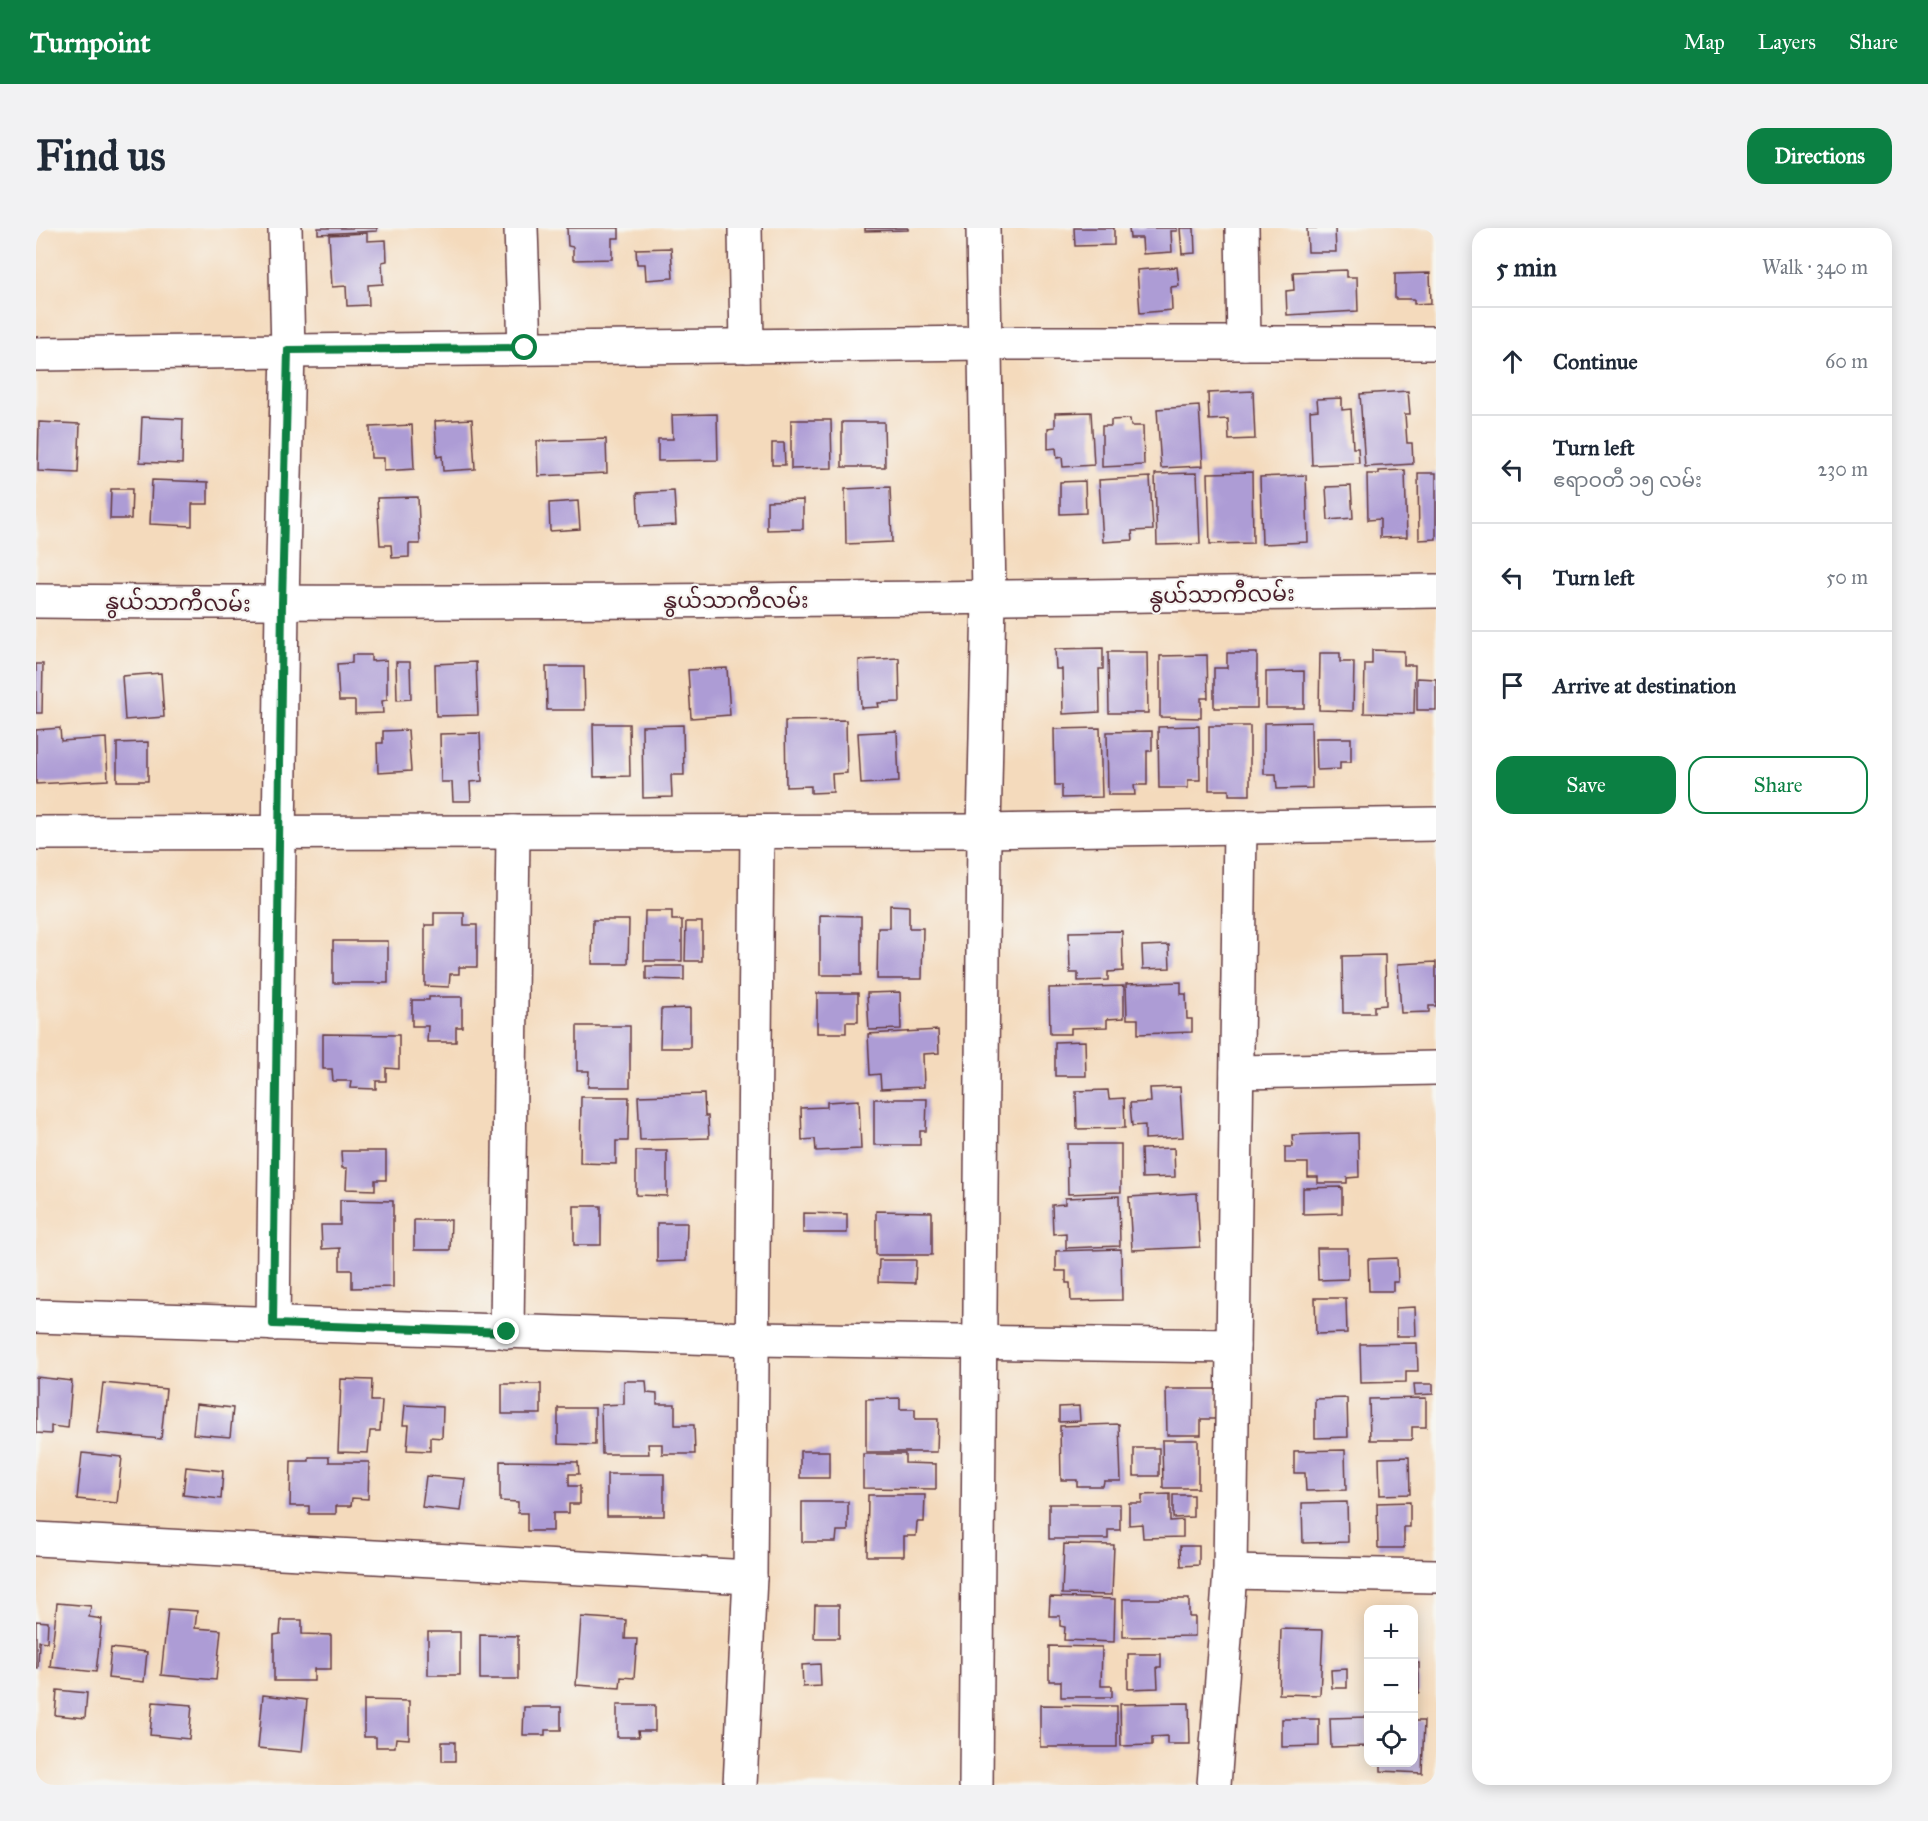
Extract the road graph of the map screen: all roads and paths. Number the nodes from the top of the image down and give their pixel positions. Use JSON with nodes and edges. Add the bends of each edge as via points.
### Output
{"nodes":[{"id":1,"x":285,"y":228,"type":"edge"},
{"id":2,"x":521,"y":228,"type":"edge"},
{"id":3,"x":745,"y":228,"type":"edge"},
{"id":4,"x":983,"y":228,"type":"edge"},
{"id":5,"x":1242,"y":228,"type":"edge"},
{"id":6,"x":984,"y":343,"type":"junction"},
{"id":7,"x":1244,"y":343,"type":"junction"},
{"id":8,"x":1436,"y":343,"type":"edge"},
{"id":9,"x":747,"y":346,"type":"junction"},
{"id":10,"x":525,"y":348,"type":"junction"},
{"id":11,"x":288,"y":350,"type":"junction"},
{"id":12,"x":36,"y":354,"type":"edge"},
{"id":13,"x":1436,"y":591,"type":"edge"},
{"id":14,"x":989,"y":598,"type":"junction"},
{"id":15,"x":36,"y":600,"type":"edge"},
{"id":16,"x":282,"y":603,"type":"junction"},
{"id":17,"x":1436,"y":824,"type":"edge"},
{"id":18,"x":1240,"y":827,"type":"junction"},
{"id":19,"x":984,"y":831,"type":"junction"},
{"id":20,"x":280,"y":832,"type":"junction"},
{"id":21,"x":513,"y":832,"type":"junction"},
{"id":22,"x":757,"y":832,"type":"junction"},
{"id":23,"x":36,"y":833,"type":"edge"},
{"id":24,"x":1436,"y":1068,"type":"edge"},
{"id":25,"x":1237,"y":1072,"type":"junction"},
{"id":26,"x":36,"y":1316,"type":"edge"},
{"id":27,"x":273,"y":1324,"type":"junction"},
{"id":28,"x":507,"y":1332,"type":"junction"},
{"id":29,"x":752,"y":1339,"type":"junction"},
{"id":30,"x":980,"y":1343,"type":"junction"},
{"id":31,"x":1233,"y":1346,"type":"junction"},
{"id":32,"x":36,"y":1539,"type":"edge"},
{"id":33,"x":1230,"y":1572,"type":"junction"},
{"id":34,"x":1436,"y":1576,"type":"edge"},
{"id":35,"x":750,"y":1577,"type":"junction"},
{"id":36,"x":740,"y":1785,"type":"edge"},
{"id":37,"x":976,"y":1785,"type":"edge"},
{"id":38,"x":1214,"y":1785,"type":"edge"}],
"edges":[{"from":1,"to":11,"type":"street"},
{"from":2,"to":10,"type":"street"},
{"from":3,"to":9,"type":"street"},
{"from":4,"to":6,"type":"street"},
{"from":5,"to":7,"type":"street"},
{"from":6,"to":7,"type":"street"},
{"from":6,"to":9,"type":"street"},
{"from":6,"to":14,"type":"street"},
{"from":7,"to":8,"type":"street"},
{"from":9,"to":10,"type":"street"},
{"from":10,"to":11,"type":"street"},
{"from":11,"to":12,"type":"street"},
{"from":11,"to":16,"type":"street"},
{"from":13,"to":14,"type":"street","name":"နွယ်သာကီလမ်း"},
{"from":14,"to":16,"type":"street","name":"နွယ်သာကီလမ်း"},
{"from":14,"to":19,"type":"street"},
{"from":15,"to":16,"type":"street","name":"နွယ်သာကီလမ်း"},
{"from":16,"to":20,"type":"street"},
{"from":17,"to":18,"type":"street"},
{"from":18,"to":19,"type":"street"},
{"from":18,"to":25,"type":"street"},
{"from":19,"to":22,"type":"street"},
{"from":19,"to":30,"type":"street"},
{"from":20,"to":21,"type":"street"},
{"from":20,"to":23,"type":"street"},
{"from":20,"to":27,"type":"street"},
{"from":21,"to":22,"type":"street"},
{"from":21,"to":28,"type":"street"},
{"from":22,"to":29,"type":"street"},
{"from":24,"to":25,"type":"street"},
{"from":25,"to":31,"type":"street"},
{"from":26,"to":27,"type":"street"},
{"from":27,"to":28,"type":"street"},
{"from":28,"to":29,"type":"street"},
{"from":29,"to":30,"type":"street"},
{"from":29,"to":35,"type":"street"},
{"from":30,"to":31,"type":"street"},
{"from":30,"to":37,"type":"street"},
{"from":31,"to":33,"type":"street"},
{"from":32,"to":35,"type":"street"},
{"from":33,"to":34,"type":"street"},
{"from":33,"to":38,"type":"street"},
{"from":35,"to":36,"type":"street"}]}
